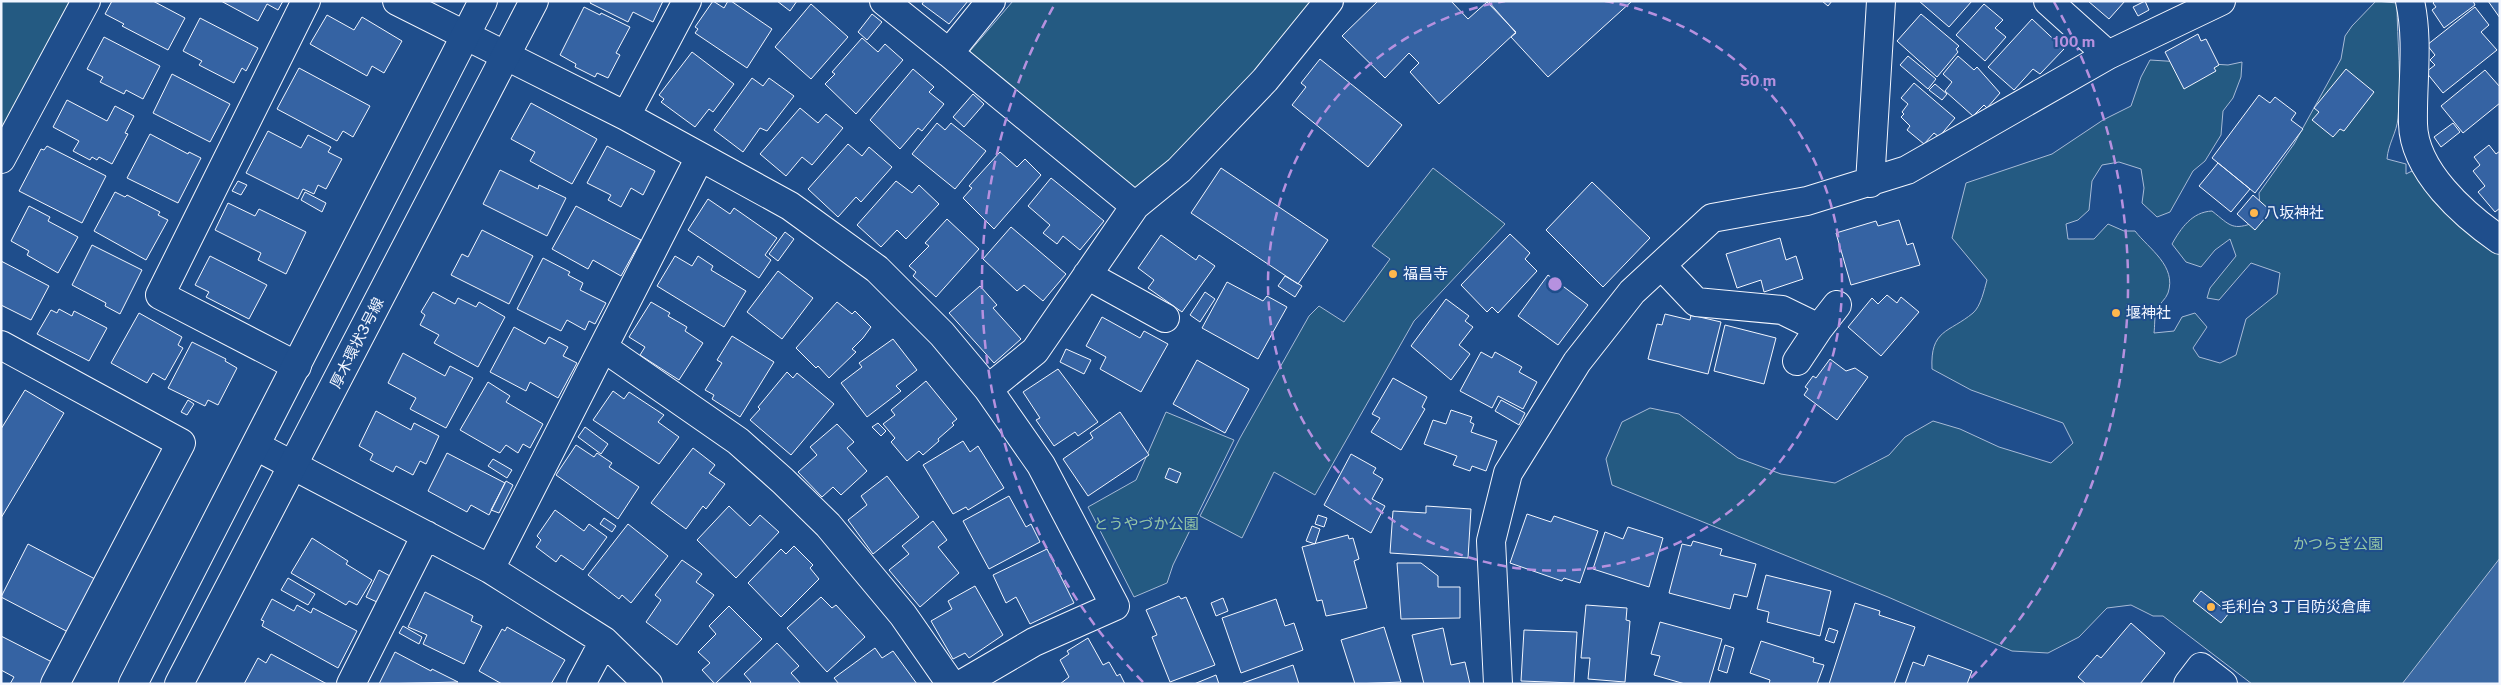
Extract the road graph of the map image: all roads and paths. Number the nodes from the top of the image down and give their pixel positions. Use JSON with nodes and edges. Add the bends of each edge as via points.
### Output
{"nodes":[{"id":1,"x":86,"y":1,"type":"edge"},
{"id":2,"x":306,"y":1,"type":"edge"},
{"id":3,"x":397,"y":1,"type":"edge"},
{"id":4,"x":483,"y":1,"type":"edge"},
{"id":5,"x":534,"y":1,"type":"edge"},
{"id":6,"x":687,"y":1,"type":"edge"},
{"id":7,"x":884,"y":1,"type":"edge"},
{"id":8,"x":991,"y":1,"type":"edge"},
{"id":9,"x":1329,"y":1,"type":"edge"},
{"id":10,"x":1881,"y":1,"type":"edge"},
{"id":11,"x":2048,"y":1,"type":"edge"},
{"id":12,"x":2222,"y":1,"type":"edge"},
{"id":13,"x":2410,"y":1,"type":"edge"},
{"id":14,"x":465,"y":36,"type":"junction"},
{"id":15,"x":949,"y":53,"type":"junction"},
{"id":16,"x":2108,"y":55,"type":"junction"},
{"id":17,"x":505,"y":56,"type":"junction"},
{"id":18,"x":626,"y":116,"type":"junction"},
{"id":19,"x":700,"y":157,"type":"junction"},
{"id":20,"x":1,"y":159,"type":"edge"},
{"id":21,"x":1870,"y":183,"type":"junction"},
{"id":22,"x":1135,"y":206,"type":"junction"},
{"id":23,"x":2500,"y":240,"type":"edge"},
{"id":24,"x":1662,"y":266,"type":"junction"},
{"id":25,"x":1087,"y":275,"type":"junction"},
{"id":26,"x":1837,"y":305,"type":"dead end"},
{"id":27,"x":1165,"y":318,"type":"dead end"},
{"id":28,"x":1819,"y":328,"type":"junction"},
{"id":29,"x":1,"y":345,"type":"edge"},
{"id":30,"x":604,"y":348,"type":"junction"},
{"id":31,"x":1797,"y":361,"type":"dead end"},
{"id":32,"x":297,"y":366,"type":"junction"},
{"id":33,"x":988,"y":389,"type":"junction"},
{"id":34,"x":256,"y":446,"type":"junction"},
{"id":35,"x":293,"y":466,"type":"junction"},
{"id":36,"x":426,"y":535,"type":"junction"},
{"id":37,"x":490,"y":569,"type":"junction"},
{"id":38,"x":604,"y":640,"type":"junction"},
{"id":39,"x":56,"y":684,"type":"edge"},
{"id":40,"x":133,"y":684,"type":"edge"},
{"id":41,"x":179,"y":684,"type":"edge"},
{"id":42,"x":351,"y":684,"type":"edge"},
{"id":43,"x":581,"y":684,"type":"edge"},
{"id":44,"x":648,"y":684,"type":"edge"},
{"id":45,"x":951,"y":684,"type":"edge"},
{"id":46,"x":962,"y":684,"type":"edge"},
{"id":47,"x":1498,"y":684,"type":"edge"},
{"id":48,"x":2188,"y":684,"type":"edge"},
{"id":49,"x":2224,"y":684,"type":"edge"}],
"edges":[{"from":1,"to":20,"type":"street"},
{"from":2,"to":32,"type":"street","via":[[160,295]]},
{"from":3,"to":14,"type":"street"},
{"from":4,"to":14,"type":"street"},
{"from":5,"to":17,"type":"street","name":"厚木環状3号線"},
{"from":6,"to":18,"type":"street"},
{"from":7,"to":15,"type":"street"},
{"from":8,"to":15,"type":"street"},
{"from":9,"to":22,"type":"street","via":[[1265,80],[1179,170]]},
{"from":10,"to":21,"type":"street"},
{"from":11,"to":16,"type":"street"},
{"from":12,"to":16,"type":"street"},
{"from":13,"to":23,"type":"street","via":[[2416,26],[2413,126],[2420,151],[2431,174],[2451,200]]},
{"from":14,"to":17,"type":"street"},
{"from":14,"to":32,"type":"street"},
{"from":15,"to":22,"type":"street"},
{"from":16,"to":21,"type":"street","via":[[1907,170]]},
{"from":17,"to":18,"type":"street"},
{"from":17,"to":35,"type":"street","name":"厚木環状3号線"},
{"from":18,"to":19,"type":"street"},
{"from":19,"to":30,"type":"street"},
{"from":19,"to":33,"type":"street","via":[[790,206],[877,269],[942,334]]},
{"from":21,"to":24,"type":"street","via":[[1807,201],[1712,218]]},
{"from":22,"to":25,"type":"street"},
{"from":24,"to":28,"type":"street","via":[[1696,302],[1782,310]]},
{"from":24,"to":47,"type":"street","via":[[1632,292],[1577,362],[1508,473],[1491,541]]},
{"from":25,"to":27,"type":"street"},
{"from":25,"to":33,"type":"street","via":[[1035,351]]},
{"from":26,"to":28,"type":"street"},
{"from":28,"to":31,"type":"street"},
{"from":29,"to":39,"type":"street","via":[[181,442]]},
{"from":30,"to":37,"type":"street"},
{"from":30,"to":45,"type":"street","via":[[738,441],[796,493],[828,525],[904,615]]},
{"from":32,"to":34,"type":"street"},
{"from":33,"to":46,"type":"street","via":[[1042,465],[1116,606],[1034,642]]},
{"from":34,"to":35,"type":"street"},
{"from":34,"to":40,"type":"street"},
{"from":35,"to":36,"type":"street"},
{"from":35,"to":41,"type":"street","name":"厚木環状3号線"},
{"from":36,"to":37,"type":"street"},
{"from":36,"to":42,"type":"street"},
{"from":37,"to":38,"type":"street"},
{"from":38,"to":43,"type":"street"},
{"from":38,"to":44,"type":"street"},
{"from":48,"to":49,"type":"street","via":[[2201,667]]}]}
